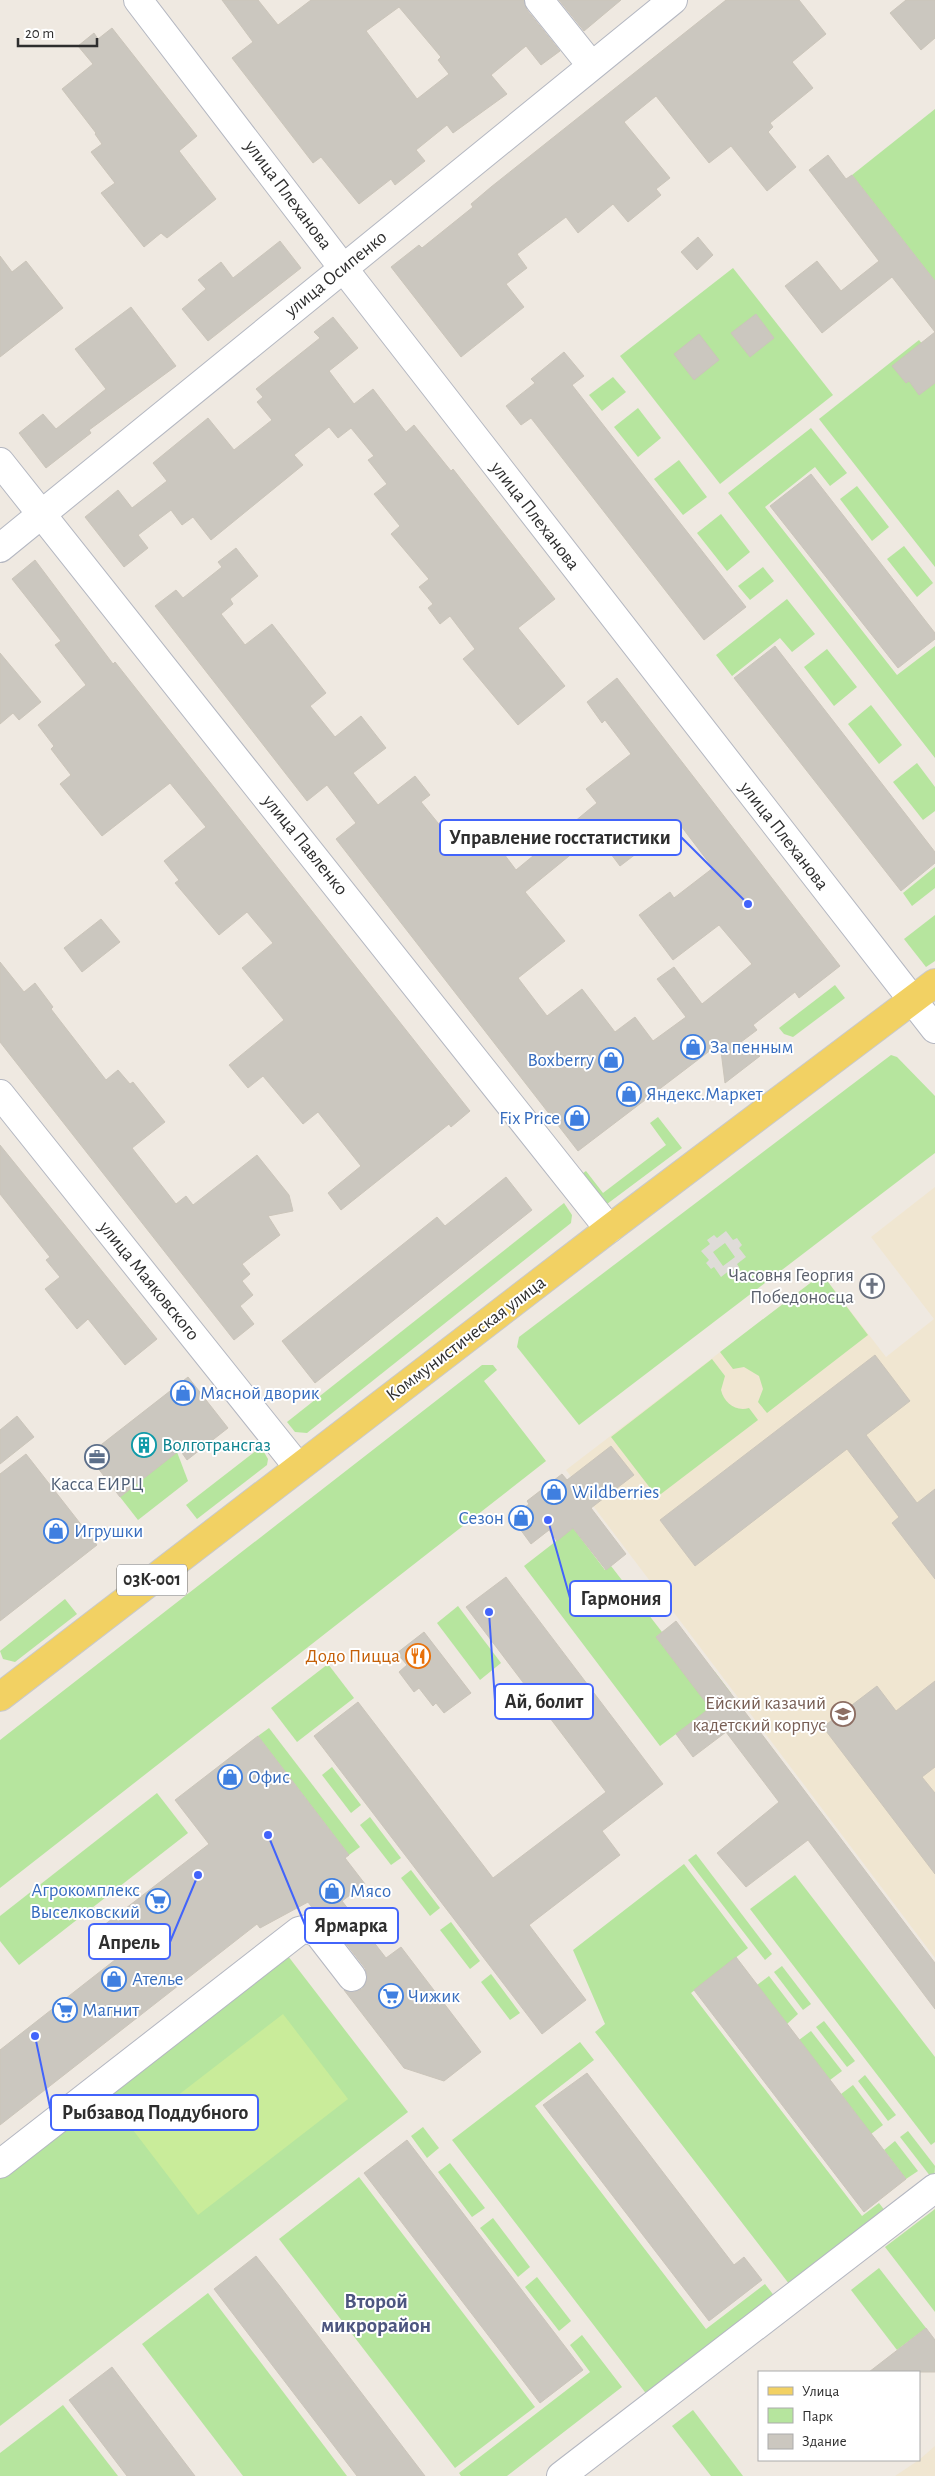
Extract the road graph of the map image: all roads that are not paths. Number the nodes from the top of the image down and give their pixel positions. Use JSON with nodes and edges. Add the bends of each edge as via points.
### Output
{"nodes":[{"id":1,"x":138,"y":0,"type":"edge"},
{"id":2,"x":539,"y":0,"type":"edge"},
{"id":3,"x":672,"y":0,"type":"edge"},
{"id":4,"x":591,"y":65,"type":"junction"},
{"id":5,"x":344,"y":268,"type":"junction"},
{"id":6,"x":0,"y":462,"type":"edge"},
{"id":7,"x":41,"y":514,"type":"junction"},
{"id":8,"x":0,"y":548,"type":"edge"},
{"id":9,"x":935,"y":983,"type":"edge"},
{"id":10,"x":912,"y":1000,"type":"junction"},
{"id":11,"x":935,"y":1030,"type":"edge"},
{"id":12,"x":0,"y":1094,"type":"edge"},
{"id":13,"x":609,"y":1229,"type":"junction"},
{"id":14,"x":298,"y":1467,"type":"junction"},
{"id":15,"x":2,"y":1691,"type":"edge"},
{"id":16,"x":352,"y":1977,"type":"dead end"},
{"id":17,"x":0,"y":2164,"type":"edge"},
{"id":18,"x":935,"y":2188,"type":"edge"},
{"id":19,"x":561,"y":2476,"type":"edge"}],
"edges":[{"from":1,"to":5,"type":"street","name":"улица Плеханова"},
{"from":2,"to":4,"type":"street"},
{"from":3,"to":4,"type":"street","name":"улица Осипенко"},
{"from":4,"to":5,"type":"street","name":"улица Осипенко"},
{"from":5,"to":7,"type":"street","name":"улица Осипенко"},
{"from":5,"to":10,"type":"street","name":"улица Плеханова"},
{"from":6,"to":7,"type":"street","name":"улица Павленко"},
{"from":7,"to":8,"type":"street","name":"улица Осипенко"},
{"from":7,"to":13,"type":"street","name":"улица Павленко"},
{"from":9,"to":10,"type":"main road","name":"Коммунистическая улица"},
{"from":10,"to":11,"type":"street","name":"улица Плеханова"},
{"from":10,"to":13,"type":"main road","name":"Коммунистическая улица"},
{"from":12,"to":14,"type":"street","name":"улица Маяковского"},
{"from":13,"to":14,"type":"main road","name":"Коммунистическая улица"},
{"from":14,"to":15,"type":"main road","name":"Коммунистическая улица","number":"03К-001"},
{"from":16,"to":17,"type":"street","via":[[318,1933],[307,1929],[299,1931]]},
{"from":18,"to":19,"type":"street"}]}
